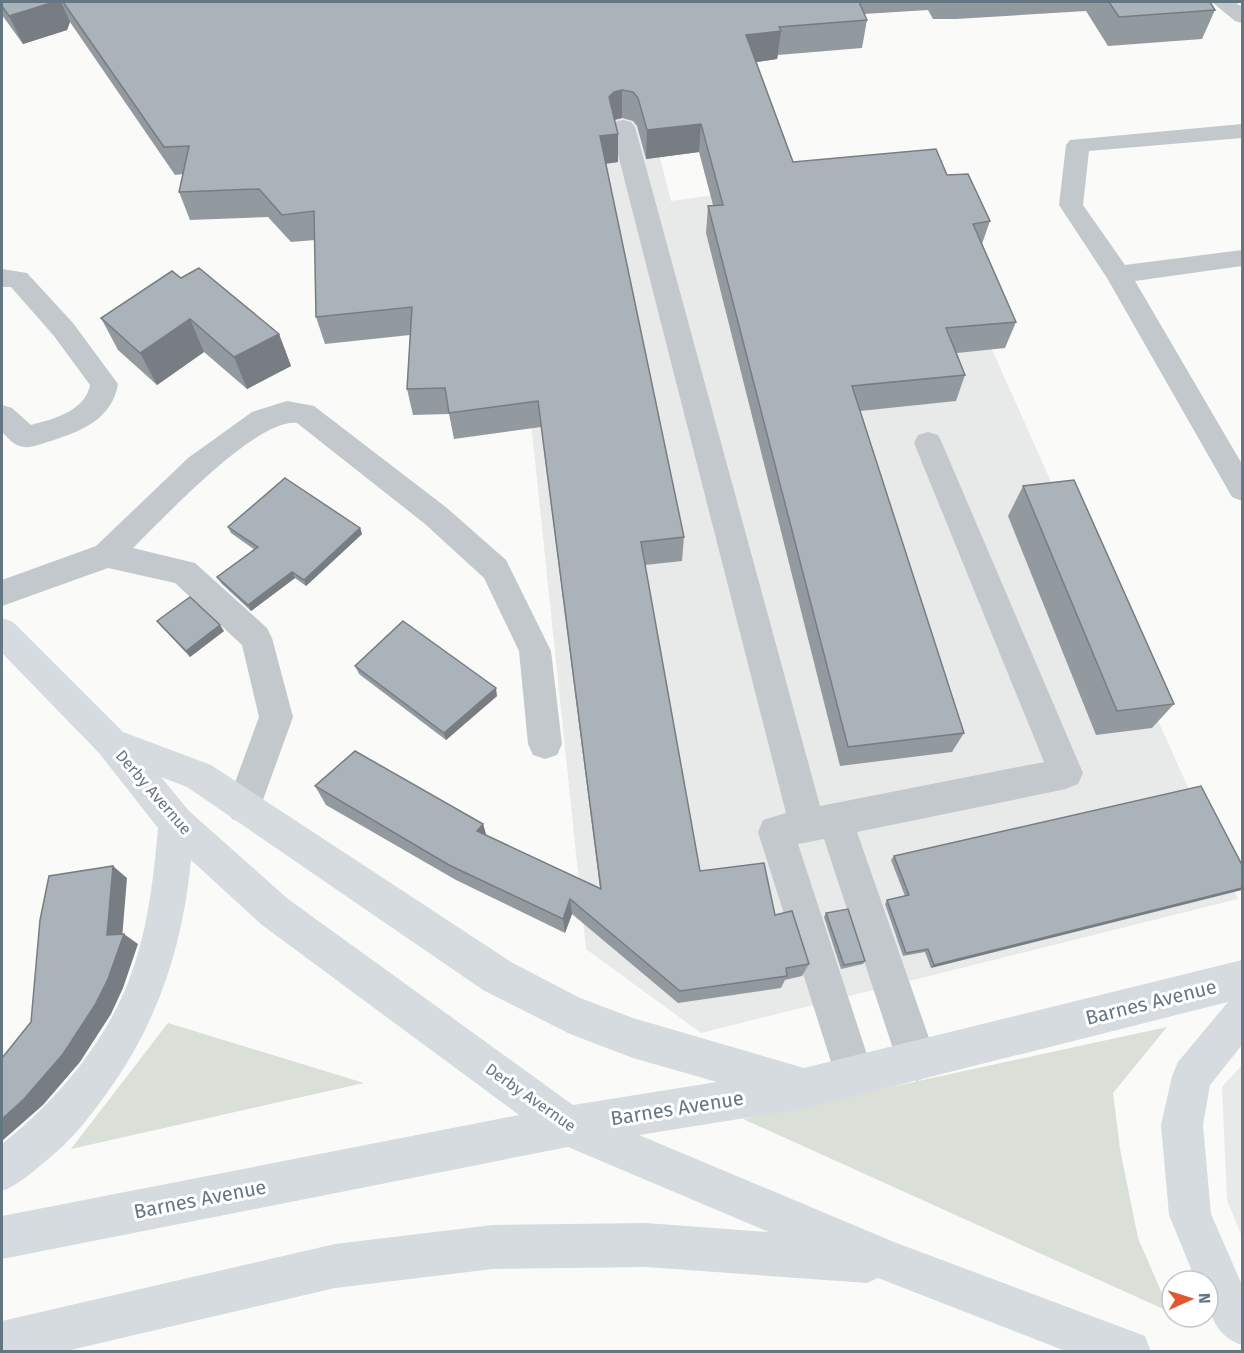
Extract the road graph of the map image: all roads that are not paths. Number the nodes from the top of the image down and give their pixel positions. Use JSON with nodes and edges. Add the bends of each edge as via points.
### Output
{"nodes":[{"id":1,"x":1222,"y":2,"type":"edge"},
{"id":2,"x":1242,"y":17,"type":"edge"},
{"id":3,"x":623,"y":127,"type":"edge"},
{"id":4,"x":1242,"y":131,"type":"edge"},
{"id":5,"x":1242,"y":258,"type":"edge"},
{"id":6,"x":1119,"y":275,"type":"junction"},
{"id":7,"x":2,"y":278,"type":"edge"},
{"id":8,"x":2,"y":415,"type":"edge"},
{"id":9,"x":928,"y":443,"type":"dead end"},
{"id":10,"x":1242,"y":489,"type":"edge"},
{"id":11,"x":107,"y":555,"type":"junction"},
{"id":12,"x":2,"y":593,"type":"edge"},
{"id":13,"x":2,"y":632,"type":"edge"},
{"id":14,"x":111,"y":742,"type":"junction"},
{"id":15,"x":545,"y":744,"type":"dead end"},
{"id":16,"x":244,"y":807,"type":"junction"},
{"id":17,"x":176,"y":823,"type":"junction"},
{"id":18,"x":806,"y":825,"type":"junction"},
{"id":19,"x":1242,"y":979,"type":"edge"},
{"id":20,"x":1242,"y":1015,"type":"edge"},
{"id":21,"x":917,"y":1061,"type":"junction"},
{"id":22,"x":854,"y":1076,"type":"junction"},
{"id":23,"x":807,"y":1088,"type":"junction"},
{"id":24,"x":568,"y":1126,"type":"junction"},
{"id":25,"x":2,"y":1170,"type":"edge"},
{"id":26,"x":2,"y":1238,"type":"edge"},
{"id":27,"x":893,"y":1263,"type":"junction"},
{"id":28,"x":1242,"y":1323,"type":"edge"},
{"id":29,"x":2,"y":1343,"type":"edge"},
{"id":30,"x":1129,"y":1352,"type":"edge"}],
"edges":[{"from":1,"to":2,"type":"lane"},
{"from":3,"to":18,"type":"lane"},
{"from":4,"to":6,"type":"lane","via":[[1078,145],[1071,205]]},
{"from":5,"to":6,"type":"lane"},
{"from":6,"to":10,"type":"lane"},
{"from":7,"to":8,"type":"lane","via":[[18,279],[43,304],[104,384],[101,399],[83,416],[40,434],[25,437]]},
{"from":9,"to":18,"type":"lane","via":[[1066,773]]},
{"from":11,"to":12,"type":"lane"},
{"from":11,"to":15,"type":"lane","via":[[198,466],[262,418],[287,411],[304,412],[427,509],[495,569],[535,651]]},
{"from":11,"to":16,"type":"lane","via":[[184,572],[256,638],[276,717]]},
{"from":13,"to":14,"type":"main road"},
{"from":14,"to":16,"type":"main road","name":"Derby Avernue","via":[[198,776]]},
{"from":14,"to":17,"type":"main road","name":"Derby Avernue"},
{"from":16,"to":23,"type":"main road","name":"Derby Avernue","via":[[497,976],[570,1014],[633,1038]]},
{"from":17,"to":24,"type":"main road","name":"Derby Avernue","via":[[275,912]]},
{"from":17,"to":25,"type":"main road","via":[[170,898],[158,956],[136,1013],[100,1069],[55,1126]]},
{"from":18,"to":21,"type":"lane"},
{"from":18,"to":22,"type":"lane"},
{"from":19,"to":21,"type":"main road","name":"Barnes Avenue"},
{"from":20,"to":28,"type":"main road","via":[[1192,1076],[1182,1125],[1190,1215],[1231,1310]]},
{"from":21,"to":22,"type":"main road","name":"Barnes Avenue"},
{"from":22,"to":23,"type":"main road","name":"Barnes Avenue"},
{"from":23,"to":24,"type":"main road","name":"Barnes Avenue"},
{"from":24,"to":26,"type":"main road","name":"Barnes Avenue"},
{"from":24,"to":27,"type":"main road","name":"Derby Avernue"},
{"from":27,"to":29,"type":"main road","via":[[646,1245],[493,1247],[335,1266]]},
{"from":27,"to":30,"type":"main road"}]}
